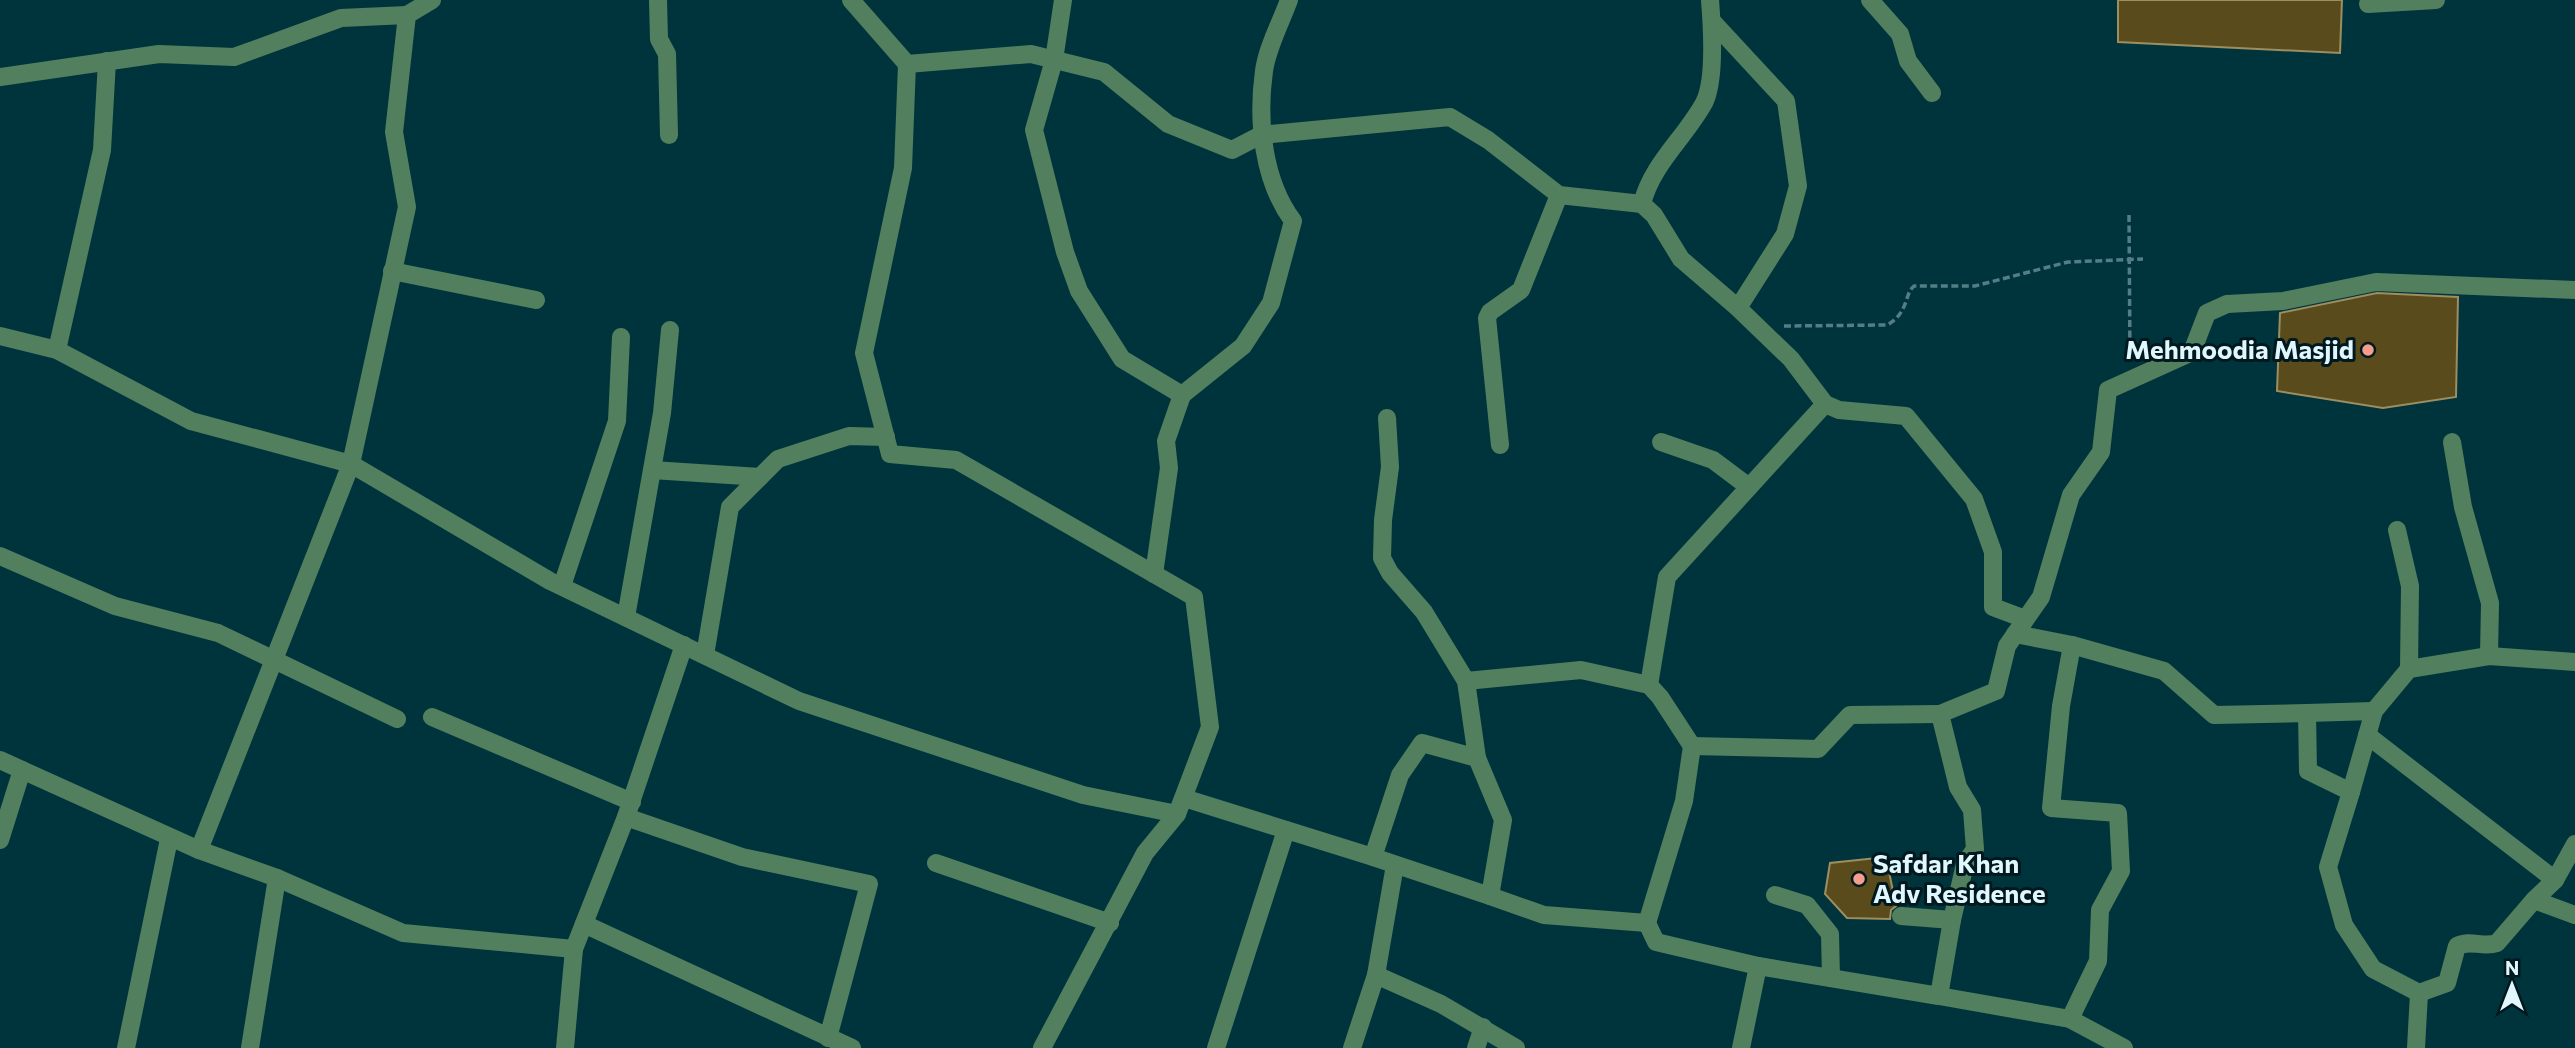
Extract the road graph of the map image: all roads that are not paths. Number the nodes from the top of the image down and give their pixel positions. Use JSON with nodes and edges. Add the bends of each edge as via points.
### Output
{"nodes":[{"id":1,"x":432,"y":0,"type":"edge"},
{"id":2,"x":658,"y":0,"type":"edge"},
{"id":3,"x":851,"y":0,"type":"edge"},
{"id":4,"x":1063,"y":0,"type":"edge"},
{"id":5,"x":1289,"y":0,"type":"edge"},
{"id":6,"x":1710,"y":0,"type":"edge"},
{"id":7,"x":1870,"y":0,"type":"edge"},
{"id":8,"x":2436,"y":0,"type":"edge"},
{"id":9,"x":2368,"y":4,"type":"dead end"},
{"id":10,"x":407,"y":15,"type":"junction"},
{"id":11,"x":1712,"y":21,"type":"junction"},
{"id":12,"x":1054,"y":60,"type":"junction"},
{"id":13,"x":107,"y":61,"type":"junction"},
{"id":14,"x":907,"y":64,"type":"junction"},
{"id":15,"x":0,"y":77,"type":"edge"},
{"id":16,"x":1932,"y":93,"type":"dead end"},
{"id":17,"x":668,"y":135,"type":"dead end"},
{"id":18,"x":1261,"y":135,"type":"junction"},
{"id":19,"x":1559,"y":195,"type":"junction"},
{"id":20,"x":1642,"y":204,"type":"junction"},
{"id":21,"x":392,"y":271,"type":"junction"},
{"id":22,"x":2575,"y":290,"type":"edge"},
{"id":23,"x":537,"y":300,"type":"dead end"},
{"id":24,"x":1738,"y":308,"type":"junction"},
{"id":25,"x":670,"y":330,"type":"dead end"},
{"id":26,"x":0,"y":336,"type":"edge"},
{"id":27,"x":621,"y":337,"type":"dead end"},
{"id":28,"x":57,"y":350,"type":"junction"},
{"id":29,"x":1182,"y":395,"type":"junction"},
{"id":30,"x":1825,"y":404,"type":"junction"},
{"id":31,"x":1387,"y":418,"type":"dead end"},
{"id":32,"x":886,"y":437,"type":"junction"},
{"id":33,"x":1661,"y":442,"type":"dead end"},
{"id":34,"x":2452,"y":442,"type":"dead end"},
{"id":35,"x":1500,"y":445,"type":"dead end"},
{"id":36,"x":351,"y":464,"type":"junction"},
{"id":37,"x":652,"y":470,"type":"junction"},
{"id":38,"x":760,"y":477,"type":"junction"},
{"id":39,"x":1749,"y":487,"type":"junction"},
{"id":40,"x":2397,"y":530,"type":"dead end"},
{"id":41,"x":0,"y":556,"type":"edge"},
{"id":42,"x":1154,"y":574,"type":"junction"},
{"id":43,"x":562,"y":586,"type":"junction"},
{"id":44,"x":626,"y":617,"type":"junction"},
{"id":45,"x":2020,"y":627,"type":"junction"},
{"id":46,"x":684,"y":645,"type":"junction"},
{"id":47,"x":2072,"y":645,"type":"junction"},
{"id":48,"x":705,"y":655,"type":"junction"},
{"id":49,"x":2489,"y":656,"type":"junction"},
{"id":50,"x":276,"y":659,"type":"junction"},
{"id":51,"x":2575,"y":662,"type":"edge"},
{"id":52,"x":2409,"y":669,"type":"junction"},
{"id":53,"x":1466,"y":681,"type":"junction"},
{"id":54,"x":1649,"y":685,"type":"junction"},
{"id":55,"x":2374,"y":711,"type":"junction"},
{"id":56,"x":2307,"y":713,"type":"junction"},
{"id":57,"x":1941,"y":715,"type":"junction"},
{"id":58,"x":432,"y":717,"type":"dead end"},
{"id":59,"x":397,"y":719,"type":"dead end"},
{"id":60,"x":2367,"y":734,"type":"junction"},
{"id":61,"x":1692,"y":746,"type":"junction"},
{"id":62,"x":1477,"y":758,"type":"junction"},
{"id":63,"x":0,"y":760,"type":"edge"},
{"id":64,"x":22,"y":771,"type":"junction"},
{"id":65,"x":2351,"y":792,"type":"junction"},
{"id":66,"x":1180,"y":806,"type":"junction"},
{"id":67,"x":629,"y":809,"type":"junction"},
{"id":68,"x":1286,"y":830,"type":"junction"},
{"id":69,"x":169,"y":839,"type":"junction"},
{"id":70,"x":0,"y":840,"type":"edge"},
{"id":71,"x":2575,"y":844,"type":"edge"},
{"id":72,"x":199,"y":850,"type":"junction"},
{"id":73,"x":1373,"y":857,"type":"junction"},
{"id":74,"x":936,"y":863,"type":"dead end"},
{"id":75,"x":1395,"y":865,"type":"junction"},
{"id":76,"x":278,"y":877,"type":"junction"},
{"id":77,"x":2555,"y":880,"type":"junction"},
{"id":78,"x":1775,"y":895,"type":"dead end"},
{"id":79,"x":1490,"y":896,"type":"junction"},
{"id":80,"x":2534,"y":900,"type":"junction"},
{"id":81,"x":2575,"y":915,"type":"edge"},
{"id":82,"x":1901,"y":916,"type":"dead end"},
{"id":83,"x":1952,"y":920,"type":"junction"},
{"id":84,"x":1110,"y":923,"type":"junction"},
{"id":85,"x":1647,"y":923,"type":"junction"},
{"id":86,"x":584,"y":924,"type":"junction"},
{"id":87,"x":574,"y":949,"type":"junction"},
{"id":88,"x":1758,"y":966,"type":"junction"},
{"id":89,"x":1376,"y":975,"type":"junction"},
{"id":90,"x":1831,"y":978,"type":"junction"},
{"id":91,"x":2419,"y":993,"type":"junction"},
{"id":92,"x":1939,"y":996,"type":"junction"},
{"id":93,"x":2070,"y":1019,"type":"junction"},
{"id":94,"x":1483,"y":1027,"type":"junction"},
{"id":95,"x":828,"y":1038,"type":"junction"},
{"id":96,"x":126,"y":1048,"type":"edge"},
{"id":97,"x":250,"y":1048,"type":"edge"},
{"id":98,"x":565,"y":1048,"type":"edge"},
{"id":99,"x":852,"y":1048,"type":"edge"},
{"id":100,"x":1042,"y":1048,"type":"edge"},
{"id":101,"x":1216,"y":1048,"type":"edge"},
{"id":102,"x":1352,"y":1048,"type":"edge"},
{"id":103,"x":1476,"y":1048,"type":"edge"},
{"id":104,"x":1516,"y":1048,"type":"edge"},
{"id":105,"x":1741,"y":1048,"type":"edge"},
{"id":106,"x":2124,"y":1048,"type":"edge"},
{"id":107,"x":2416,"y":1048,"type":"edge"}],
"edges":[{"from":1,"to":10,"type":"street"},
{"from":2,"to":17,"type":"street","via":[[659,39],[667,54]]},
{"from":3,"to":14,"type":"street"},
{"from":4,"to":12,"type":"street"},
{"from":5,"to":18,"type":"street","via":[[1264,69]]},
{"from":6,"to":11,"type":"street"},
{"from":7,"to":16,"type":"street","via":[[1900,34],[1908,61]]},
{"from":8,"to":9,"type":"street"},
{"from":10,"to":13,"type":"street","via":[[341,19],[234,57],[159,54]]},
{"from":10,"to":21,"type":"street","via":[[394,132],[407,207]]},
{"from":11,"to":20,"type":"street","via":[[1705,101],[1648,182]]},
{"from":11,"to":24,"type":"street","via":[[1786,101],[1798,186],[1785,234]]},
{"from":12,"to":14,"type":"street","via":[[1031,54]]},
{"from":12,"to":18,"type":"street","via":[[1104,72],[1168,124],[1232,150]]},
{"from":12,"to":29,"type":"street","via":[[1034,131],[1079,291],[1122,359]]},
{"from":13,"to":15,"type":"street"},
{"from":13,"to":28,"type":"street","via":[[102,150]]},
{"from":14,"to":32,"type":"street","via":[[903,168],[864,353]]},
{"from":18,"to":19,"type":"street","via":[[1450,117]]},
{"from":18,"to":29,"type":"street","via":[[1279,202],[1293,221],[1271,303],[1243,346]]},
{"from":19,"to":20,"type":"street"},
{"from":19,"to":35,"type":"street","via":[[1521,290],[1487,318]]},
{"from":20,"to":24,"type":"street","via":[[1681,259]]},
{"from":21,"to":23,"type":"street"},
{"from":21,"to":36,"type":"street"},
{"from":22,"to":45,"type":"street","via":[[2376,282],[2283,301],[2227,304],[2207,313],[2192,352],[2108,390],[2101,452],[2071,495],[2041,597]]},
{"from":24,"to":30,"type":"street","via":[[1791,359]]},
{"from":25,"to":37,"type":"street"},
{"from":26,"to":28,"type":"street"},
{"from":27,"to":43,"type":"street","via":[[617,421]]},
{"from":28,"to":36,"type":"street","via":[[191,421]]},
{"from":29,"to":42,"type":"street","via":[[1166,441],[1169,468]]},
{"from":30,"to":39,"type":"street"},
{"from":30,"to":45,"type":"street","via":[[1839,410],[1906,416],[1974,499],[1993,552],[1993,607]]},
{"from":31,"to":53,"type":"street","via":[[1390,467],[1382,558],[1424,612]]},
{"from":32,"to":38,"type":"street","via":[[849,436],[778,459]]},
{"from":32,"to":42,"type":"street","via":[[890,454],[956,460]]},
{"from":33,"to":39,"type":"street","via":[[1713,460]]},
{"from":34,"to":49,"type":"street","via":[[2463,507],[2490,603]]},
{"from":36,"to":43,"type":"street"},
{"from":36,"to":50,"type":"street"},
{"from":37,"to":38,"type":"street"},
{"from":37,"to":44,"type":"street"},
{"from":38,"to":48,"type":"street","via":[[730,507]]},
{"from":39,"to":54,"type":"street","via":[[1667,577]]},
{"from":40,"to":52,"type":"street","via":[[2410,586]]},
{"from":41,"to":50,"type":"street","via":[[115,606],[218,633]]},
{"from":42,"to":66,"type":"street","via":[[1194,597],[1210,727]]},
{"from":43,"to":44,"type":"street"},
{"from":44,"to":46,"type":"street"},
{"from":45,"to":47,"type":"street"},
{"from":45,"to":57,"type":"street","via":[[2007,646],[1996,691]]},
{"from":46,"to":48,"type":"street"},
{"from":46,"to":67,"type":"street"},
{"from":47,"to":56,"type":"street","via":[[2164,671],[2214,715]]},
{"from":47,"to":93,"type":"street","via":[[2051,808],[2118,813],[2121,871],[2100,910],[2098,961]]},
{"from":48,"to":66,"type":"street","via":[[811,705],[1083,795]]},
{"from":49,"to":51,"type":"street"},
{"from":49,"to":52,"type":"street"},
{"from":50,"to":59,"type":"street"},
{"from":50,"to":72,"type":"street"},
{"from":52,"to":55,"type":"street"},
{"from":53,"to":54,"type":"street","via":[[1581,670]]},
{"from":53,"to":62,"type":"street"},
{"from":54,"to":61,"type":"street"},
{"from":55,"to":56,"type":"street"},
{"from":55,"to":60,"type":"street"},
{"from":56,"to":65,"type":"street","via":[[2308,771]]},
{"from":57,"to":61,"type":"street","via":[[1850,715],[1818,749]]},
{"from":57,"to":83,"type":"street","via":[[1958,787],[1972,810],[1975,849],[1965,864]]},
{"from":58,"to":67,"type":"street"},
{"from":60,"to":65,"type":"street"},
{"from":60,"to":77,"type":"street"},
{"from":61,"to":85,"type":"street","via":[[1684,802]]},
{"from":62,"to":73,"type":"street","via":[[1422,743],[1400,775]]},
{"from":62,"to":79,"type":"street","via":[[1503,820]]},
{"from":63,"to":64,"type":"street"},
{"from":64,"to":69,"type":"street"},
{"from":64,"to":70,"type":"street"},
{"from":65,"to":91,"type":"street","via":[[2328,867],[2344,925],[2373,970]]},
{"from":66,"to":68,"type":"street"},
{"from":66,"to":84,"type":"street","via":[[1145,853]]},
{"from":67,"to":86,"type":"street"},
{"from":67,"to":95,"type":"street","via":[[742,857],[869,884]]},
{"from":68,"to":73,"type":"street"},
{"from":68,"to":101,"type":"street"},
{"from":69,"to":72,"type":"street"},
{"from":69,"to":96,"type":"street"},
{"from":71,"to":77,"type":"street"},
{"from":72,"to":76,"type":"street"},
{"from":73,"to":75,"type":"street"},
{"from":74,"to":84,"type":"street"},
{"from":75,"to":79,"type":"street"},
{"from":75,"to":89,"type":"street"},
{"from":76,"to":87,"type":"street","via":[[404,933]]},
{"from":76,"to":97,"type":"street"},
{"from":77,"to":80,"type":"street"},
{"from":78,"to":90,"type":"street","via":[[1807,905],[1830,934]]},
{"from":79,"to":85,"type":"street","via":[[1544,915]]},
{"from":80,"to":81,"type":"street"},
{"from":80,"to":91,"type":"street","via":[[2497,943],[2457,946],[2447,983]]},
{"from":82,"to":83,"type":"street"},
{"from":83,"to":92,"type":"street"},
{"from":84,"to":100,"type":"street"},
{"from":85,"to":88,"type":"street","via":[[1656,942]]},
{"from":86,"to":87,"type":"street"},
{"from":86,"to":95,"type":"street"},
{"from":87,"to":98,"type":"street"},
{"from":88,"to":90,"type":"street"},
{"from":88,"to":105,"type":"street"},
{"from":89,"to":94,"type":"street"},
{"from":89,"to":102,"type":"street"},
{"from":90,"to":92,"type":"street"},
{"from":91,"to":107,"type":"street"},
{"from":92,"to":93,"type":"street"},
{"from":93,"to":106,"type":"street"},
{"from":94,"to":103,"type":"street"},
{"from":94,"to":104,"type":"street"},
{"from":95,"to":99,"type":"street"}]}
